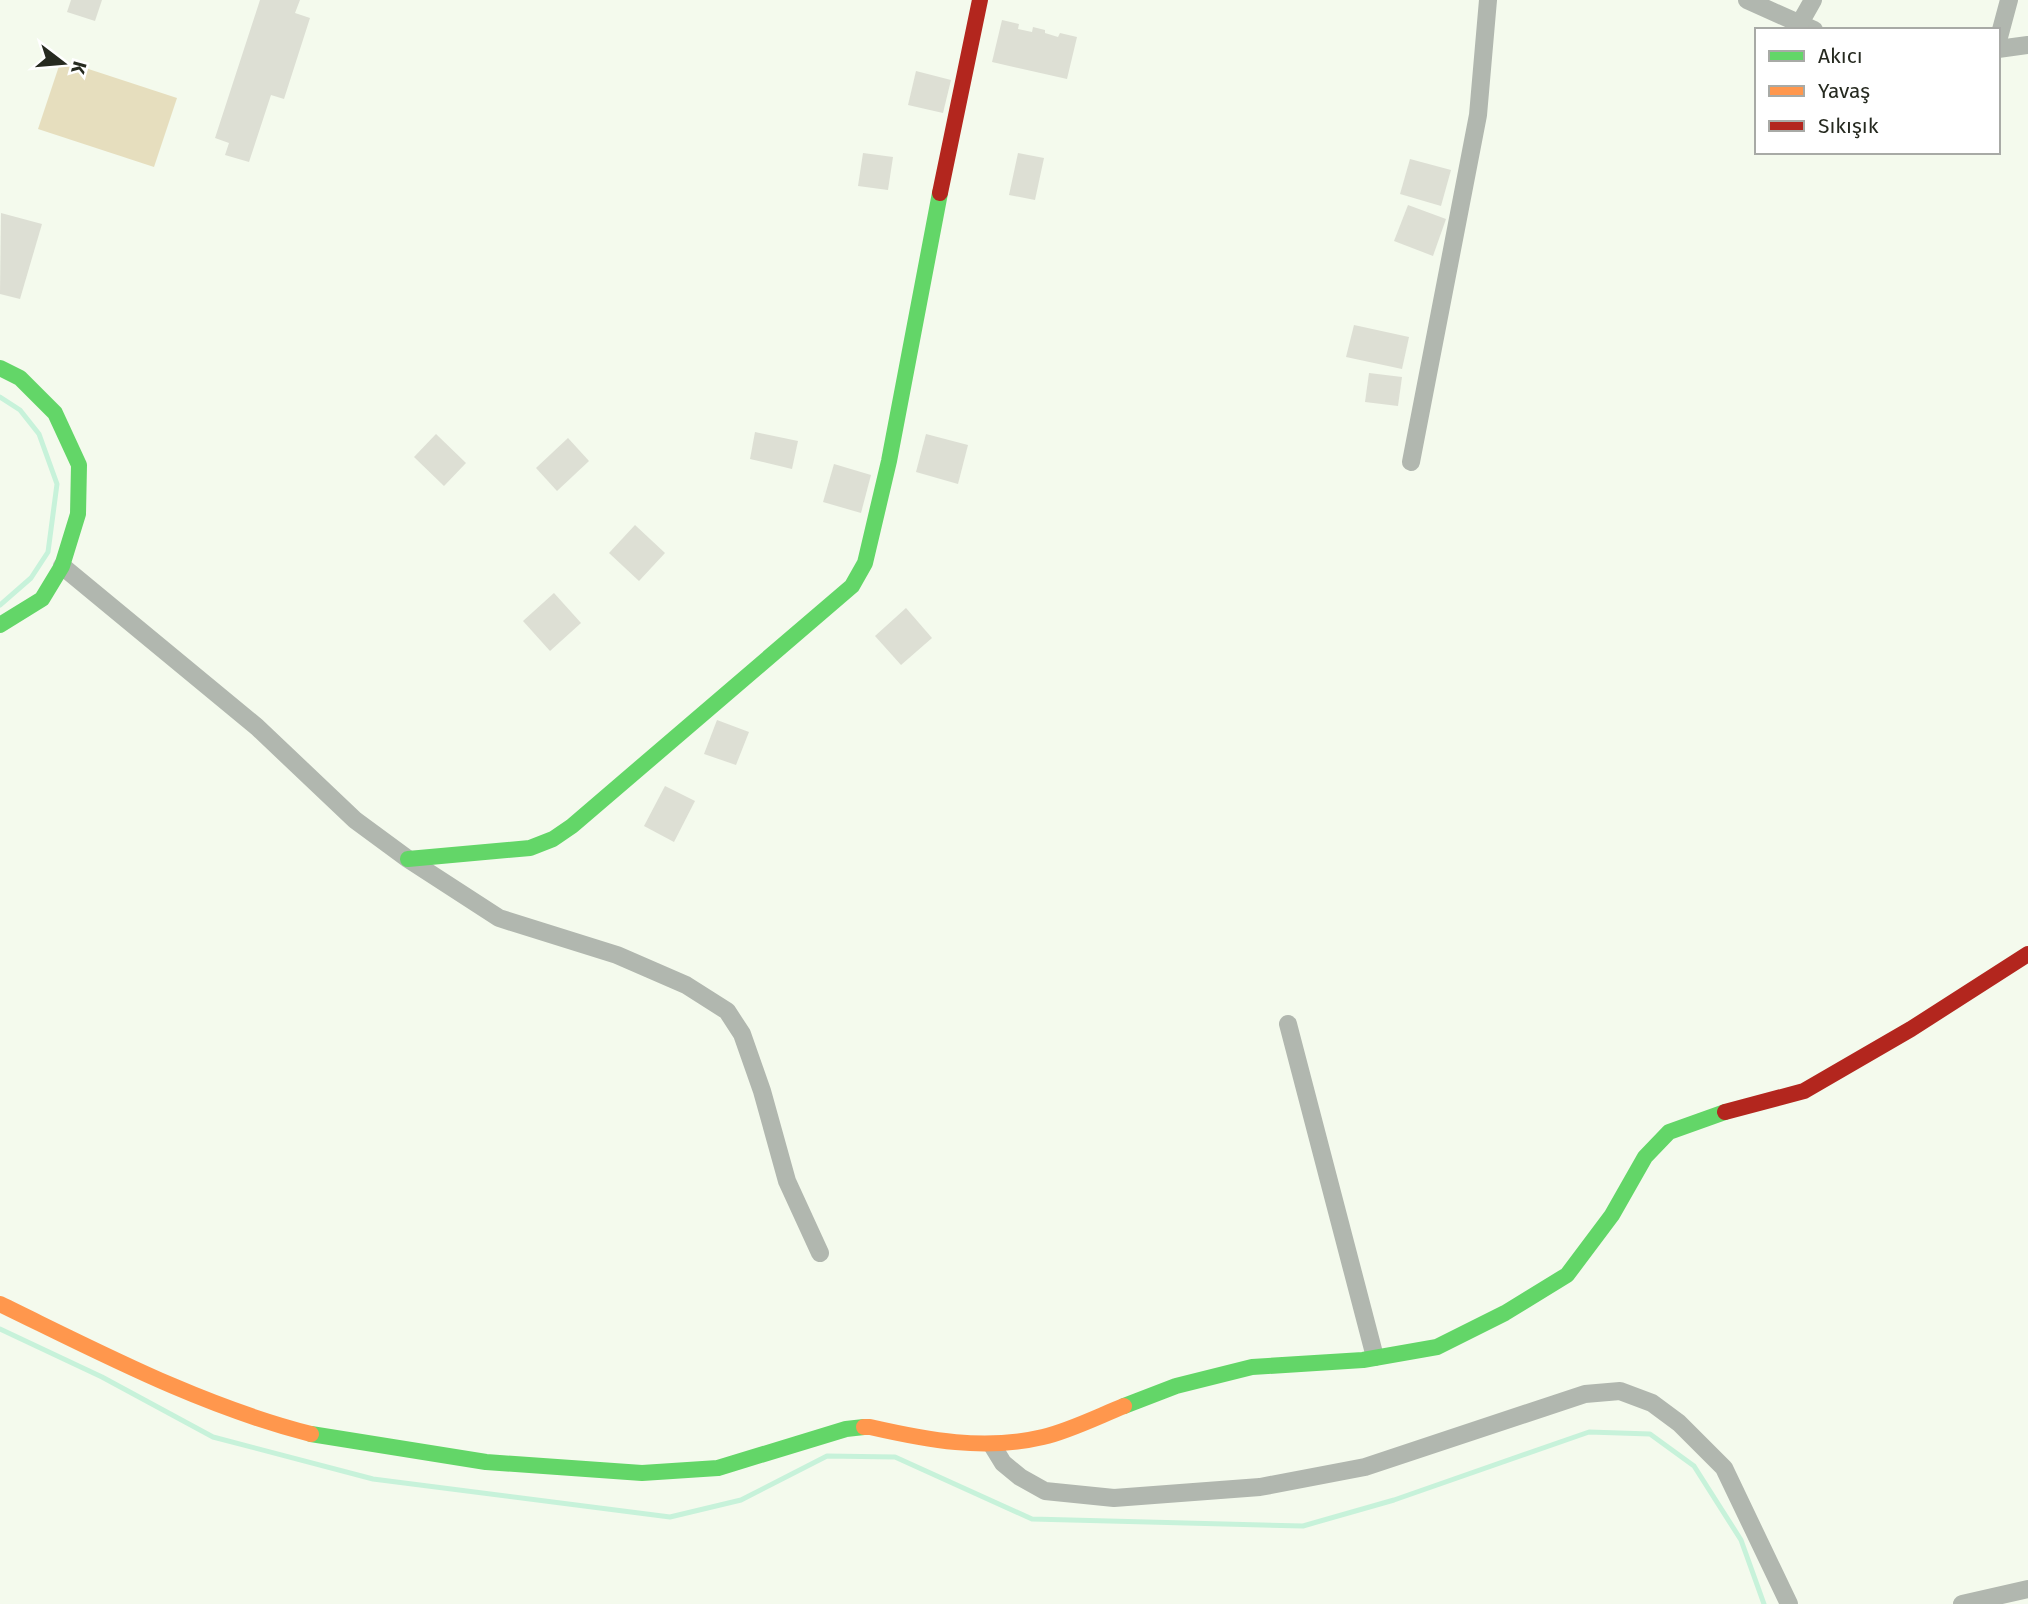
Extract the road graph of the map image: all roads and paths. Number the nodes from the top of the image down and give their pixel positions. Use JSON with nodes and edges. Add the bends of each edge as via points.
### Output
{"nodes":[{"id":1,"x":980,"y":0,"type":"edge"},
{"id":2,"x":1488,"y":0,"type":"edge"},
{"id":3,"x":1747,"y":0,"type":"edge"},
{"id":4,"x":1813,"y":0,"type":"edge"},
{"id":5,"x":2009,"y":0,"type":"edge"},
{"id":6,"x":1807,"y":26,"type":"edge"},
{"id":7,"x":2000,"y":34,"type":"edge"},
{"id":8,"x":2028,"y":45,"type":"edge"},
{"id":9,"x":2000,"y":49,"type":"edge"},
{"id":10,"x":0,"y":368,"type":"edge"},
{"id":11,"x":1411,"y":462,"type":"dead end"},
{"id":12,"x":62,"y":566,"type":"junction"},
{"id":13,"x":0,"y":625,"type":"edge"},
{"id":14,"x":408,"y":859,"type":"junction"},
{"id":15,"x":2028,"y":954,"type":"edge"},
{"id":16,"x":1288,"y":1024,"type":"dead end"},
{"id":17,"x":820,"y":1253,"type":"dead end"},
{"id":18,"x":0,"y":1304,"type":"edge"},
{"id":19,"x":1375,"y":1357,"type":"junction"},
{"id":20,"x":992,"y":1445,"type":"junction"},
{"id":21,"x":2028,"y":1589,"type":"edge"},
{"id":22,"x":1789,"y":1604,"type":"edge"},
{"id":23,"x":1962,"y":1604,"type":"edge"}],
"edges":[{"from":1,"to":14,"type":"street","via":[[889,461],[865,563],[852,586],[553,839],[530,848]]},
{"from":2,"to":11,"type":"street","via":[[1478,114]]},
{"from":3,"to":6,"type":"street"},
{"from":4,"to":6,"type":"street"},
{"from":5,"to":7,"type":"street"},
{"from":8,"to":9,"type":"street"},
{"from":10,"to":12,"type":"street","via":[[20,378],[55,413],[79,465],[78,514]]},
{"from":12,"to":13,"type":"street","via":[[42,599]]},
{"from":12,"to":14,"type":"street","via":[[257,727],[355,820]]},
{"from":14,"to":17,"type":"street","via":[[499,918],[617,955],[686,985],[727,1012],[742,1034],[787,1181]]},
{"from":15,"to":19,"type":"street","via":[[1804,1091],[1669,1132],[1645,1157],[1612,1215],[1567,1275],[1437,1347]]},
{"from":16,"to":19,"type":"street"},
{"from":18,"to":20,"type":"street","via":[[174,1388],[240,1413],[309,1433],[486,1462],[642,1473],[718,1468],[846,1429],[870,1427],[927,1440]]},
{"from":19,"to":20,"type":"street","via":[[1252,1367],[1176,1387],[1044,1437]]},
{"from":20,"to":22,"type":"street","via":[[1003,1463],[1045,1491],[1114,1498],[1259,1488],[1365,1467],[1585,1394],[1620,1391],[1652,1403],[1724,1468]]},
{"from":21,"to":23,"type":"street"}]}
